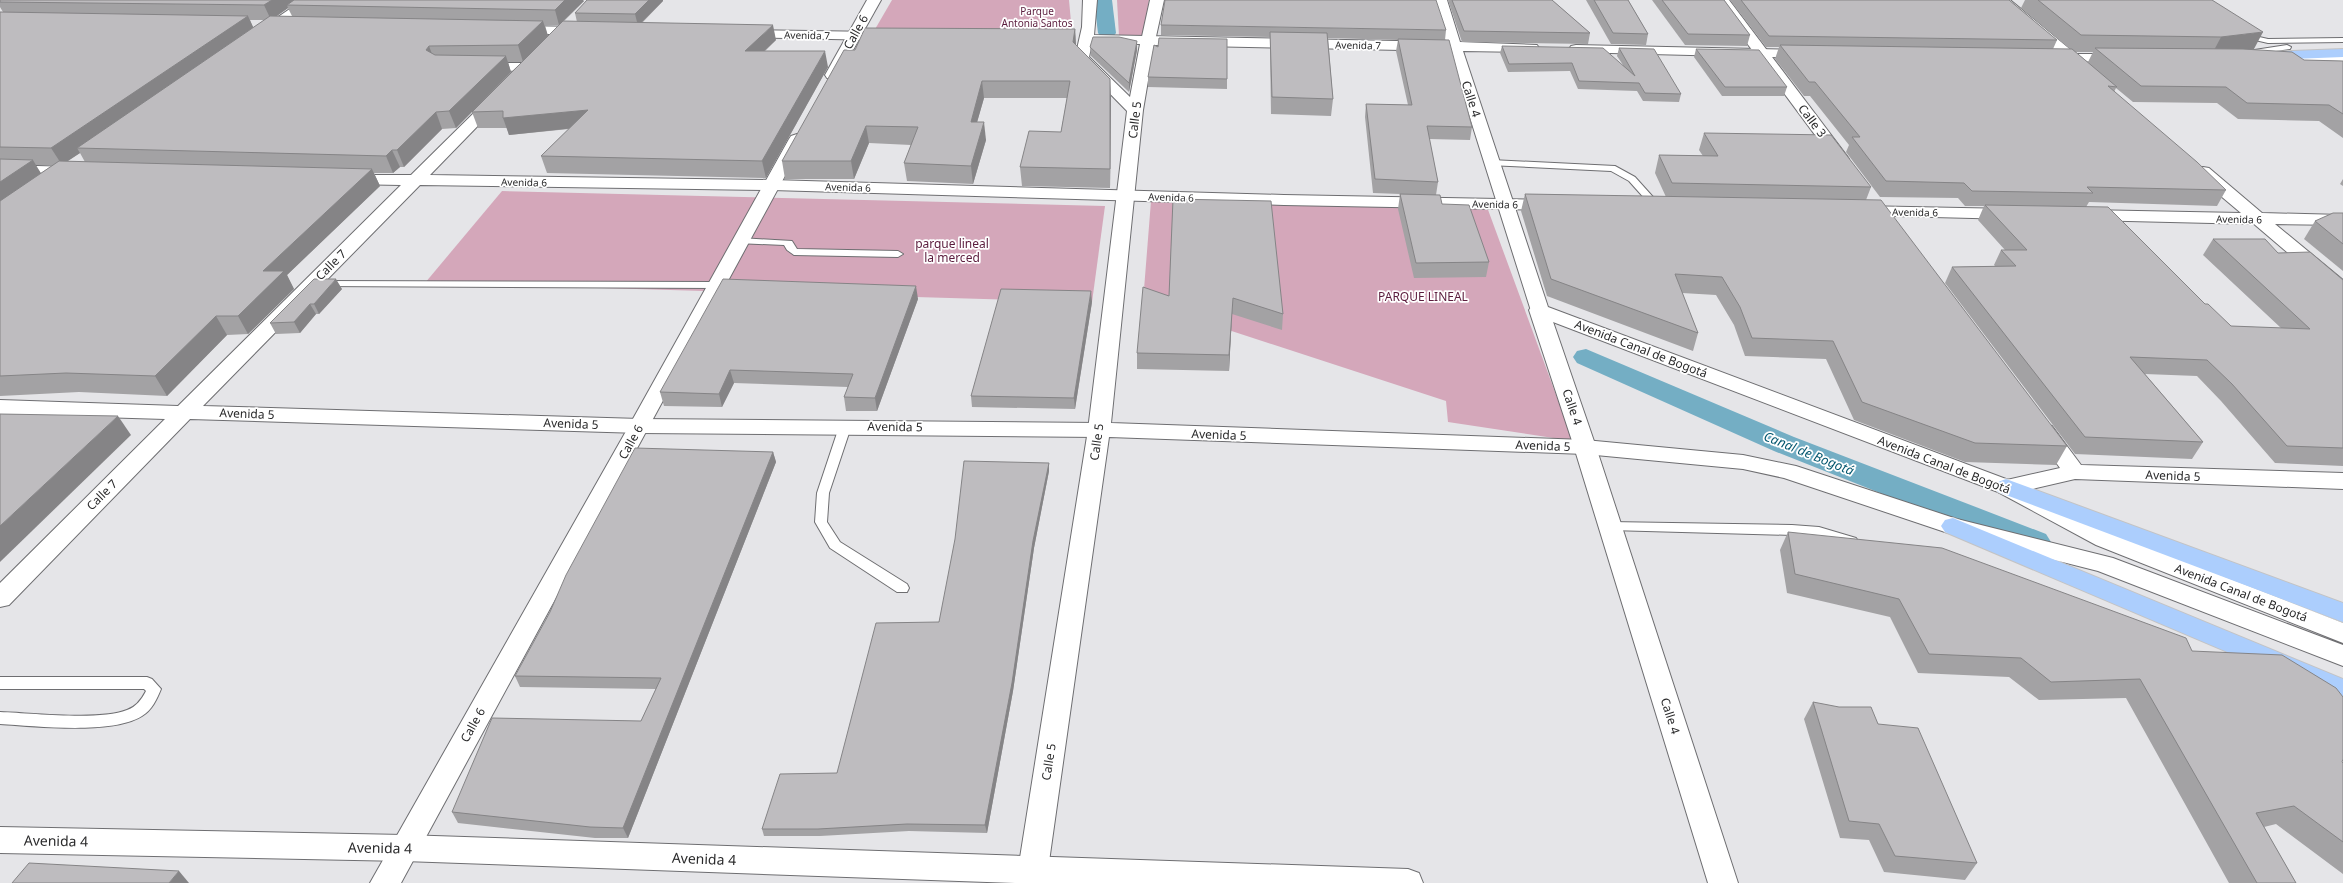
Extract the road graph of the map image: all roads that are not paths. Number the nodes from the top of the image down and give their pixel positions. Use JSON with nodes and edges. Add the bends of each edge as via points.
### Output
{"nodes":[{"id":1,"x":312,"y":0,"type":"edge"},
{"id":2,"x":874,"y":0,"type":"edge"},
{"id":3,"x":1090,"y":0,"type":"edge"},
{"id":4,"x":1157,"y":0,"type":"edge"},
{"id":5,"x":1440,"y":0,"type":"edge"},
{"id":6,"x":1722,"y":0,"type":"edge"},
{"id":7,"x":2002,"y":0,"type":"edge"},
{"id":8,"x":579,"y":16,"type":"edge"},
{"id":9,"x":274,"y":26,"type":"junction"},
{"id":10,"x":297,"y":26,"type":"edge"},
{"id":11,"x":500,"y":30,"type":"edge"},
{"id":12,"x":2235,"y":30,"type":"edge"},
{"id":13,"x":563,"y":31,"type":"junction"},
{"id":14,"x":594,"y":32,"type":"edge"},
{"id":15,"x":252,"y":33,"type":"edge"},
{"id":16,"x":728,"y":34,"type":"edge"},
{"id":17,"x":854,"y":35,"type":"junction"},
{"id":18,"x":893,"y":36,"type":"edge"},
{"id":19,"x":1072,"y":39,"type":"edge"},
{"id":20,"x":1087,"y":39,"type":"junction"},
{"id":21,"x":2326,"y":40,"type":"junction"},
{"id":22,"x":2343,"y":40,"type":"edge"},
{"id":23,"x":1148,"y":41,"type":"junction"},
{"id":24,"x":1454,"y":47,"type":"junction"},
{"id":25,"x":1549,"y":49,"type":"edge"},
{"id":26,"x":1565,"y":49,"type":"edge"},
{"id":27,"x":1762,"y":53,"type":"junction"},
{"id":28,"x":2343,"y":53,"type":"edge"},
{"id":29,"x":1825,"y":54,"type":"edge"},
{"id":30,"x":538,"y":57,"type":"junction"},
{"id":31,"x":2041,"y":58,"type":"edge"},
{"id":32,"x":2072,"y":58,"type":"junction"},
{"id":33,"x":2135,"y":58,"type":"edge"},
{"id":34,"x":2238,"y":58,"type":"junction"},
{"id":35,"x":2343,"y":59,"type":"edge"},
{"id":36,"x":465,"y":66,"type":"edge"},
{"id":37,"x":2343,"y":66,"type":"edge"},
{"id":38,"x":2096,"y":79,"type":"edge"},
{"id":39,"x":824,"y":90,"type":"edge"},
{"id":40,"x":1135,"y":110,"type":"junction"},
{"id":41,"x":805,"y":124,"type":"edge"},
{"id":42,"x":2192,"y":162,"type":"edge"},
{"id":43,"x":1492,"y":163,"type":"junction"},
{"id":44,"x":86,"y":165,"type":"edge"},
{"id":45,"x":0,"y":170,"type":"edge"},
{"id":46,"x":64,"y":171,"type":"junction"},
{"id":47,"x":1851,"y":173,"type":"edge"},
{"id":48,"x":327,"y":178,"type":"edge"},
{"id":49,"x":415,"y":180,"type":"junction"},
{"id":50,"x":45,"y":185,"type":"edge"},
{"id":51,"x":772,"y":185,"type":"junction"},
{"id":52,"x":1866,"y":192,"type":"edge"},
{"id":53,"x":1127,"y":195,"type":"junction"},
{"id":54,"x":1505,"y":204,"type":"junction"},
{"id":55,"x":1566,"y":205,"type":"edge"},
{"id":56,"x":1634,"y":206,"type":"edge"},
{"id":57,"x":1665,"y":207,"type":"joint"},
{"id":58,"x":1840,"y":210,"type":"edge"},
{"id":59,"x":1880,"y":211,"type":"junction"},
{"id":60,"x":2031,"y":214,"type":"edge"},
{"id":61,"x":2071,"y":215,"type":"edge"},
{"id":62,"x":2258,"y":219,"type":"junction"},
{"id":63,"x":2343,"y":220,"type":"edge"},
{"id":64,"x":1894,"y":230,"type":"edge"},
{"id":65,"x":740,"y":241,"type":"junction"},
{"id":66,"x":898,"y":254,"type":"dead end"},
{"id":67,"x":312,"y":284,"type":"junction"},
{"id":68,"x":716,"y":285,"type":"junction"},
{"id":69,"x":2343,"y":290,"type":"edge"},
{"id":70,"x":1539,"y":310,"type":"junction"},
{"id":71,"x":0,"y":407,"type":"edge"},
{"id":72,"x":185,"y":412,"type":"junction"},
{"id":73,"x":2032,"y":415,"type":"edge"},
{"id":74,"x":640,"y":426,"type":"junction"},
{"id":75,"x":845,"y":427,"type":"junction"},
{"id":76,"x":1099,"y":430,"type":"junction"},
{"id":77,"x":1585,"y":447,"type":"junction"},
{"id":78,"x":1788,"y":471,"type":"joint"},
{"id":79,"x":2075,"y":472,"type":"junction"},
{"id":80,"x":2343,"y":481,"type":"edge"},
{"id":81,"x":2006,"y":488,"type":"junction"},
{"id":82,"x":1610,"y":526,"type":"junction"},
{"id":83,"x":1953,"y":526,"type":"junction"},
{"id":84,"x":1862,"y":544,"type":"edge"},
{"id":85,"x":902,"y":588,"type":"dead end"},
{"id":86,"x":0,"y":598,"type":"edge"},
{"id":87,"x":2343,"y":613,"type":"edge"},
{"id":88,"x":2343,"y":633,"type":"edge"},
{"id":89,"x":2343,"y":656,"type":"edge"},
{"id":90,"x":0,"y":683,"type":"edge"},
{"id":91,"x":2343,"y":690,"type":"edge"},
{"id":92,"x":0,"y":718,"type":"edge"},
{"id":93,"x":0,"y":840,"type":"edge"},
{"id":94,"x":404,"y":848,"type":"junction"},
{"id":95,"x":1032,"y":877,"type":"edge"},
{"id":96,"x":385,"y":883,"type":"edge"},
{"id":97,"x":1408,"y":883,"type":"edge"},
{"id":98,"x":1723,"y":883,"type":"edge"}],
"edges":[{"from":1,"to":9,"type":"street"},
{"from":2,"to":17,"type":"street","name":"Calle 6"},
{"from":3,"to":20,"type":"street"},
{"from":4,"to":23,"type":"street","name":"Calle 5"},
{"from":5,"to":24,"type":"street","name":"Calle 4"},
{"from":6,"to":27,"type":"street","name":"Calle 3"},
{"from":7,"to":32,"type":"street"},
{"from":8,"to":13,"type":"street","name":"Calle 7"},
{"from":9,"to":10,"type":"street"},
{"from":9,"to":15,"type":"street"},
{"from":11,"to":13,"type":"street"},
{"from":12,"to":21,"type":"lane","via":[[2252,38],[2268,41]]},
{"from":13,"to":14,"type":"street"},
{"from":13,"to":30,"type":"street","name":"Calle 7"},
{"from":16,"to":17,"type":"street","name":"Avenida 7"},
{"from":17,"to":18,"type":"street","name":"Avenida 7"},
{"from":17,"to":39,"type":"street","name":"Calle 6"},
{"from":19,"to":20,"type":"street","name":"Avenida 7"},
{"from":20,"to":23,"type":"street","name":"Avenida 7"},
{"from":20,"to":40,"type":"street","via":[[1082,50],[1082,58]]},
{"from":21,"to":22,"type":"lane"},
{"from":21,"to":34,"type":"lane"},
{"from":23,"to":24,"type":"street","name":"Avenida 7"},
{"from":23,"to":40,"type":"street","name":"Calle 5"},
{"from":24,"to":25,"type":"street","name":"Avenida 7"},
{"from":24,"to":43,"type":"street","name":"Calle 4"},
{"from":26,"to":27,"type":"street"},
{"from":27,"to":29,"type":"street"},
{"from":27,"to":47,"type":"street","name":"Calle 3"},
{"from":28,"to":34,"type":"main road"},
{"from":30,"to":36,"type":"street"},
{"from":30,"to":49,"type":"street","name":"Calle 7"},
{"from":31,"to":32,"type":"street"},
{"from":32,"to":33,"type":"street"},
{"from":32,"to":38,"type":"street"},
{"from":34,"to":35,"type":"street"},
{"from":34,"to":37,"type":"street"},
{"from":40,"to":53,"type":"street","name":"Calle 5"},
{"from":41,"to":51,"type":"street","name":"Calle 6"},
{"from":42,"to":62,"type":"street"},
{"from":43,"to":54,"type":"street","name":"Calle 4"},
{"from":43,"to":57,"type":"lane","via":[[1612,168],[1625,172],[1636,180]]},
{"from":44,"to":46,"type":"street"},
{"from":45,"to":46,"type":"street"},
{"from":46,"to":50,"type":"street"},
{"from":48,"to":49,"type":"street","name":"Avenida 6"},
{"from":49,"to":51,"type":"street","name":"Avenida 6"},
{"from":49,"to":67,"type":"street","name":"Calle 7"},
{"from":51,"to":53,"type":"street","name":"Avenida 6"},
{"from":51,"to":65,"type":"street","name":"Calle 6"},
{"from":52,"to":59,"type":"street"},
{"from":53,"to":54,"type":"street","name":"Avenida 6"},
{"from":53,"to":76,"type":"street","name":"Calle 5"},
{"from":54,"to":55,"type":"street","name":"Avenida 6"},
{"from":54,"to":70,"type":"street","name":"Calle 4"},
{"from":56,"to":57,"type":"street"},
{"from":58,"to":59,"type":"street","name":"Avenida 6"},
{"from":59,"to":60,"type":"street","name":"Avenida 6"},
{"from":59,"to":64,"type":"street"},
{"from":61,"to":62,"type":"street","name":"Avenida 6","via":[[2108,221]]},
{"from":62,"to":63,"type":"street","name":"Avenida 6"},
{"from":62,"to":69,"type":"street"},
{"from":65,"to":66,"type":"lane","via":[[789,243],[794,252]]},
{"from":65,"to":68,"type":"street","name":"Calle 6"},
{"from":67,"to":68,"type":"lane"},
{"from":67,"to":72,"type":"street","name":"Calle 7"},
{"from":68,"to":74,"type":"street","name":"Calle 6"},
{"from":70,"to":77,"type":"street","name":"Calle 4"},
{"from":70,"to":81,"type":"street","name":"Avenida Canal de Bogotá"},
{"from":71,"to":72,"type":"street","name":"Avenida 5"},
{"from":72,"to":74,"type":"street","name":"Avenida 5"},
{"from":72,"to":86,"type":"street","name":"Calle 7"},
{"from":73,"to":79,"type":"street"},
{"from":74,"to":75,"type":"street","name":"Avenida 5"},
{"from":74,"to":94,"type":"street","name":"Calle 6"},
{"from":75,"to":76,"type":"street","name":"Avenida 5"},
{"from":75,"to":85,"type":"lane","via":[[823,493],[821,522],[835,545]]},
{"from":76,"to":77,"type":"street","name":"Avenida 5"},
{"from":76,"to":95,"type":"street","name":"Calle 5"},
{"from":77,"to":78,"type":"street","name":"Avenida 5","via":[[1743,462]]},
{"from":77,"to":82,"type":"street","name":"Calle 4"},
{"from":78,"to":83,"type":"street","name":"Avenida Canal de Bogotá"},
{"from":79,"to":80,"type":"street","name":"Avenida 5"},
{"from":79,"to":81,"type":"street","name":"Avenida 5"},
{"from":81,"to":87,"type":"main road"},
{"from":81,"to":88,"type":"street","name":"Avenida Canal de Bogotá","via":[[2104,539]]},
{"from":82,"to":84,"type":"lane","via":[[1792,530],[1819,532]]},
{"from":82,"to":98,"type":"street","name":"Calle 4"},
{"from":83,"to":89,"type":"street","name":"Avenida Canal de Bogotá","via":[[2104,564]]},
{"from":83,"to":91,"type":"main road"},
{"from":90,"to":92,"type":"lane","via":[[147,683],[154,689],[149,701],[134,714],[115,721]]},
{"from":93,"to":94,"type":"street","name":"Avenida 4"},
{"from":94,"to":95,"type":"street","name":"Avenida 4"},
{"from":94,"to":96,"type":"street","name":"Calle 6"},
{"from":95,"to":97,"type":"street","name":"Avenida 4"}]}
